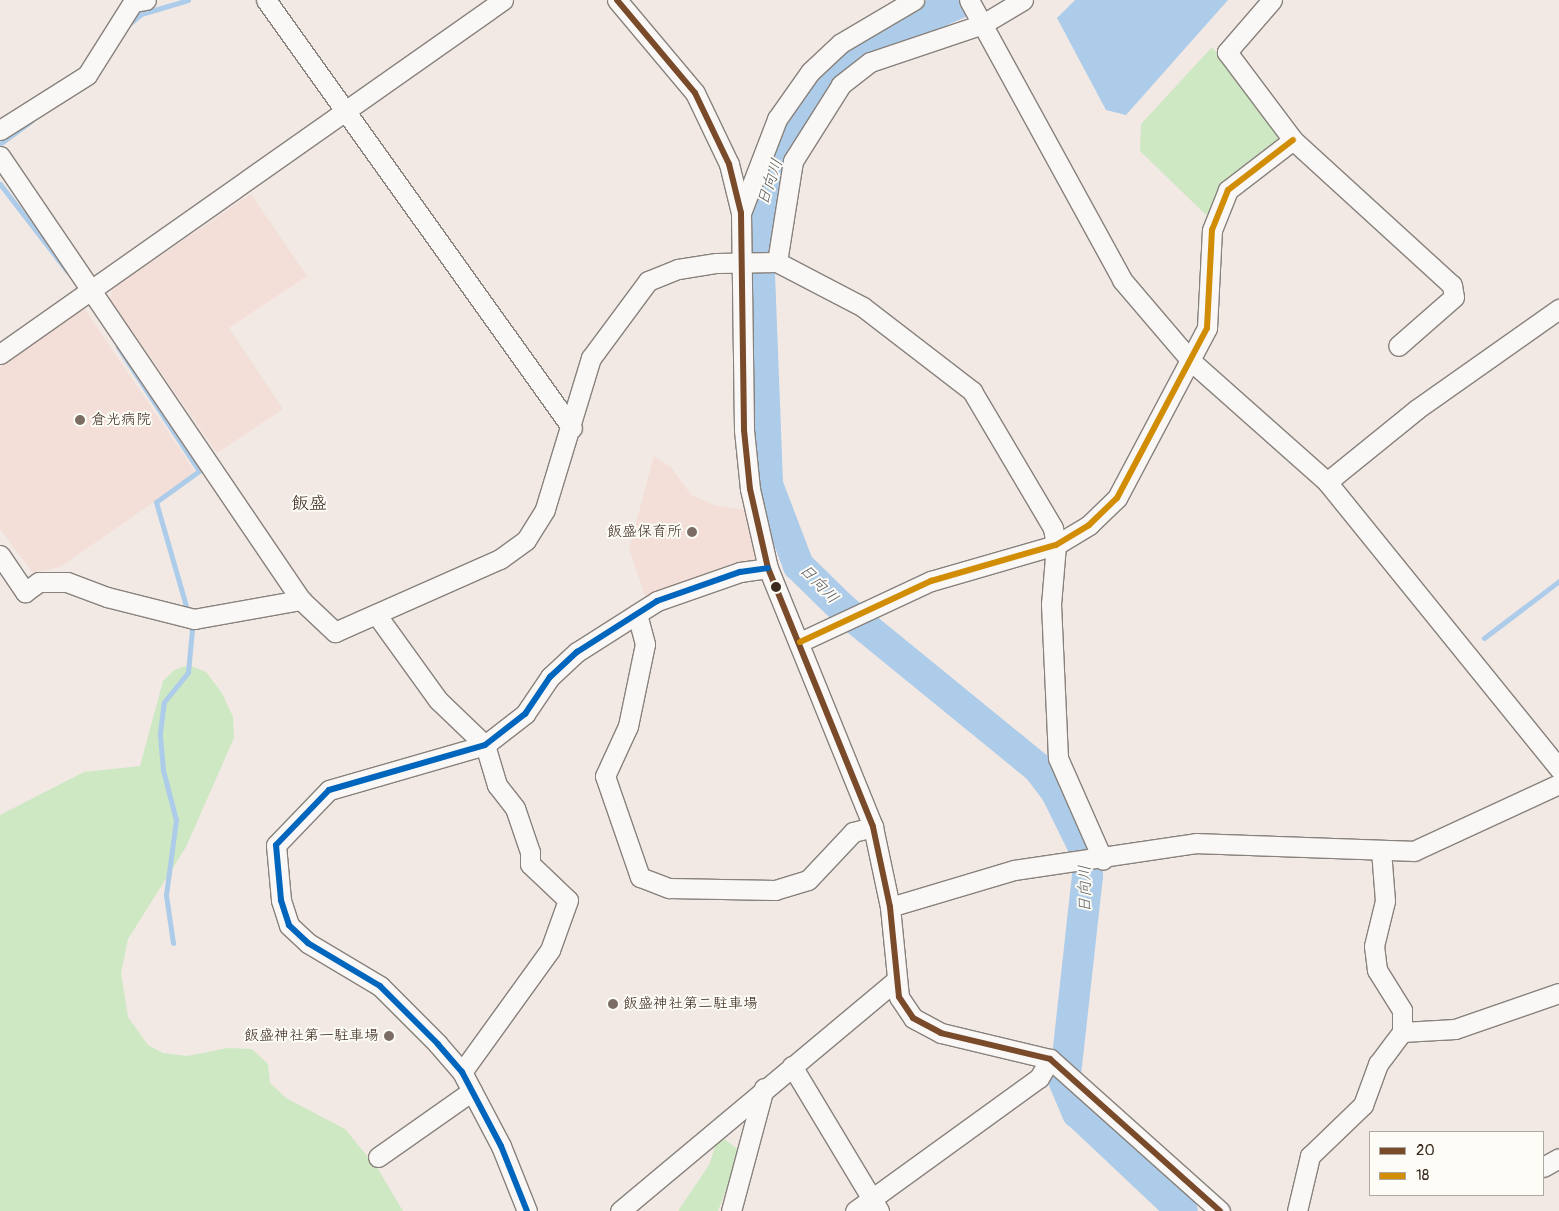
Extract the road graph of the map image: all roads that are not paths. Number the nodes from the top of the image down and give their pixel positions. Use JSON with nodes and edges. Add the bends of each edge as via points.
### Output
{"nodes":[{"id":1,"x":146,"y":0,"type":"edge"},
{"id":2,"x":266,"y":0,"type":"edge"},
{"id":3,"x":503,"y":0,"type":"edge"},
{"id":4,"x":617,"y":0,"type":"edge"},
{"id":5,"x":914,"y":0,"type":"edge"},
{"id":6,"x":1023,"y":0,"type":"edge"},
{"id":7,"x":1272,"y":0,"type":"edge"},
{"id":8,"x":976,"y":12,"type":"edge"},
{"id":9,"x":345,"y":113,"type":"junction"},
{"id":10,"x":0,"y":130,"type":"edge"},
{"id":11,"x":1293,"y":140,"type":"junction"},
{"id":12,"x":0,"y":156,"type":"edge"},
{"id":13,"x":741,"y":213,"type":"junction"},
{"id":14,"x":777,"y":262,"type":"junction"},
{"id":15,"x":741,"y":263,"type":"junction"},
{"id":16,"x":90,"y":292,"type":"junction"},
{"id":17,"x":1559,"y":309,"type":"edge"},
{"id":18,"x":1398,"y":346,"type":"dead end"},
{"id":19,"x":0,"y":354,"type":"edge"},
{"id":20,"x":1192,"y":362,"type":"junction"},
{"id":21,"x":572,"y":428,"type":"junction"},
{"id":22,"x":1327,"y":482,"type":"junction"},
{"id":23,"x":1056,"y":545,"type":"junction"},
{"id":24,"x":0,"y":555,"type":"edge"},
{"id":25,"x":768,"y":568,"type":"junction"},
{"id":26,"x":301,"y":600,"type":"junction"},
{"id":27,"x":376,"y":614,"type":"junction"},
{"id":28,"x":637,"y":614,"type":"junction"},
{"id":29,"x":800,"y":642,"type":"junction"},
{"id":30,"x":485,"y":745,"type":"junction"},
{"id":31,"x":1559,"y":768,"type":"edge"},
{"id":32,"x":1559,"y":784,"type":"edge"},
{"id":33,"x":873,"y":828,"type":"junction"},
{"id":34,"x":1381,"y":850,"type":"junction"},
{"id":35,"x":1103,"y":860,"type":"junction"},
{"id":36,"x":890,"y":907,"type":"junction"},
{"id":37,"x":895,"y":981,"type":"junction"},
{"id":38,"x":1559,"y":993,"type":"edge"},
{"id":39,"x":1402,"y":1032,"type":"junction"},
{"id":40,"x":1053,"y":1061,"type":"junction"},
{"id":41,"x":792,"y":1066,"type":"junction"},
{"id":42,"x":462,"y":1072,"type":"junction"},
{"id":43,"x":764,"y":1088,"type":"junction"},
{"id":44,"x":472,"y":1091,"type":"junction"},
{"id":45,"x":378,"y":1156,"type":"dead end"},
{"id":46,"x":1559,"y":1158,"type":"edge"},
{"id":47,"x":1544,"y":1166,"type":"edge"},
{"id":48,"x":875,"y":1205,"type":"edge"},
{"id":49,"x":527,"y":1211,"type":"edge"},
{"id":50,"x":620,"y":1211,"type":"edge"},
{"id":51,"x":731,"y":1211,"type":"edge"},
{"id":52,"x":855,"y":1211,"type":"edge"},
{"id":53,"x":1220,"y":1211,"type":"edge"},
{"id":54,"x":1297,"y":1211,"type":"edge"}],
"edges":[{"from":1,"to":10,"type":"street","via":[[133,2],[87,74]]},
{"from":2,"to":9,"type":"street"},
{"from":3,"to":9,"type":"street"},
{"from":4,"to":13,"type":"street","via":[[669,58],[712,121],[729,164]]},
{"from":5,"to":13,"type":"street","via":[[841,43],[810,72],[777,119]]},
{"from":6,"to":8,"type":"street"},
{"from":7,"to":11,"type":"street","via":[[1227,52]]},
{"from":8,"to":14,"type":"street","via":[[870,62],[841,85],[793,161]]},
{"from":8,"to":20,"type":"street","via":[[1122,280]]},
{"from":9,"to":16,"type":"street"},
{"from":9,"to":21,"type":"street"},
{"from":11,"to":18,"type":"street","via":[[1452,285],[1454,297]]},
{"from":11,"to":20,"type":"street","via":[[1228,190],[1212,230],[1212,294],[1207,328]]},
{"from":12,"to":16,"type":"street"},
{"from":13,"to":15,"type":"street"},
{"from":14,"to":15,"type":"street"},
{"from":14,"to":23,"type":"street","via":[[863,307],[972,390],[1053,528]]},
{"from":15,"to":21,"type":"street","via":[[678,269],[648,281],[591,358]]},
{"from":15,"to":25,"type":"street","via":[[744,430],[750,489]]},
{"from":16,"to":19,"type":"street"},
{"from":16,"to":26,"type":"street"},
{"from":17,"to":22,"type":"street","via":[[1417,410]]},
{"from":20,"to":22,"type":"street"},
{"from":20,"to":23,"type":"street","via":[[1117,498],[1089,525]]},
{"from":21,"to":27,"type":"street","via":[[545,509],[526,540],[500,559]]},
{"from":22,"to":31,"type":"street"},
{"from":23,"to":29,"type":"street","via":[[931,581]]},
{"from":23,"to":35,"type":"street","via":[[1051,604],[1058,758]]},
{"from":24,"to":26,"type":"street","via":[[25,592],[39,582],[67,582],[107,597],[194,619]]},
{"from":25,"to":28,"type":"street","via":[[706,583],[657,601]]},
{"from":25,"to":29,"type":"street"},
{"from":26,"to":27,"type":"street","via":[[336,632]]},
{"from":27,"to":30,"type":"street","via":[[433,694]]},
{"from":28,"to":30,"type":"street","via":[[577,652],[550,677],[525,714]]},
{"from":28,"to":33,"type":"street","via":[[645,644],[628,726],[605,776],[640,877],[669,888],[775,890],[808,880],[853,832]]},
{"from":29,"to":33,"type":"street"},
{"from":30,"to":42,"type":"street","via":[[496,785],[514,808],[530,852],[530,864],[568,900],[550,950]]},
{"from":30,"to":42,"type":"street","via":[[329,790],[276,846],[281,900],[289,925],[308,943],[380,986]]},
{"from":32,"to":34,"type":"street","via":[[1414,852]]},
{"from":33,"to":36,"type":"street"},
{"from":34,"to":35,"type":"street","via":[[1196,842]]},
{"from":34,"to":39,"type":"street","via":[[1385,901],[1374,946],[1377,970],[1402,1010]]},
{"from":35,"to":36,"type":"street","via":[[1014,870]]},
{"from":36,"to":37,"type":"street"},
{"from":37,"to":40,"type":"street","via":[[899,997],[913,1018],[941,1033]]},
{"from":37,"to":41,"type":"street"},
{"from":38,"to":39,"type":"street","via":[[1455,1029]]},
{"from":39,"to":54,"type":"street","via":[[1378,1064],[1363,1105],[1310,1156]]},
{"from":40,"to":48,"type":"street","via":[[1039,1078]]},
{"from":40,"to":53,"type":"street"},
{"from":41,"to":43,"type":"street"},
{"from":41,"to":48,"type":"street"},
{"from":42,"to":44,"type":"street"},
{"from":43,"to":50,"type":"street"},
{"from":43,"to":51,"type":"street"},
{"from":44,"to":45,"type":"street"},
{"from":44,"to":49,"type":"street","via":[[501,1146]]},
{"from":46,"to":47,"type":"street"},
{"from":48,"to":52,"type":"street"}]}
